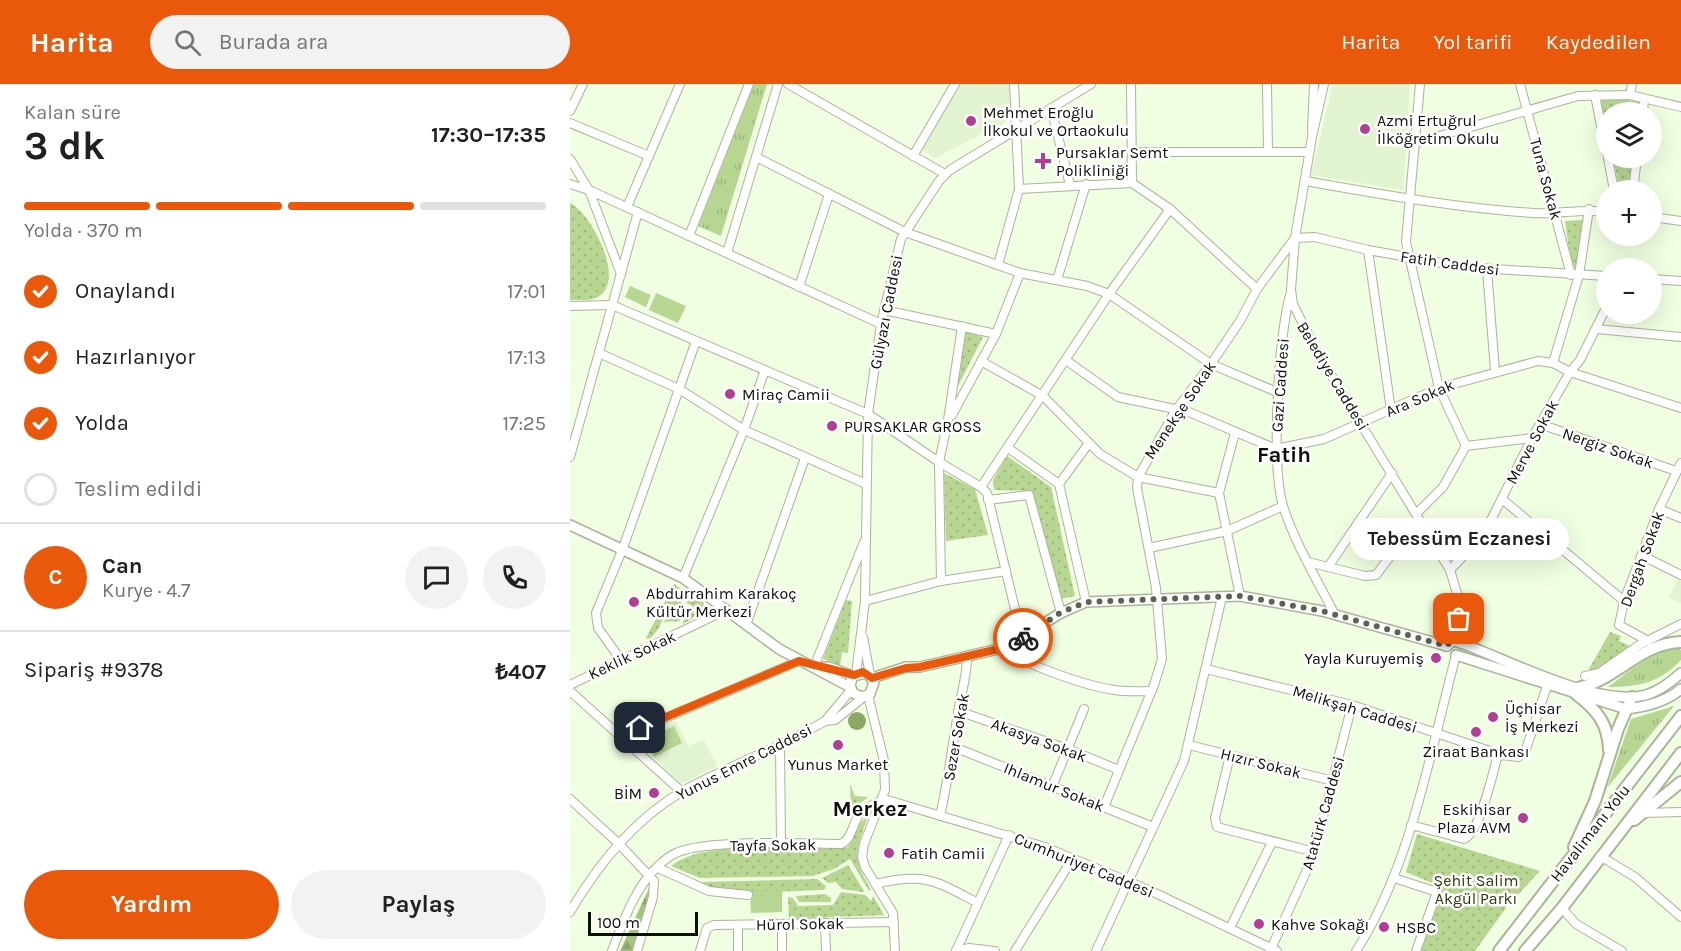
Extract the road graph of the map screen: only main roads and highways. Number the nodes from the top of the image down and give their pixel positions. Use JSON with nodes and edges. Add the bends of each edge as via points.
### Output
{"nodes":[{"id":1,"x":570,"y":525,"type":"edge"},
{"id":2,"x":1681,"y":642,"type":"edge"},
{"id":3,"x":1449,"y":644,"type":"junction"},
{"id":4,"x":1464,"y":645,"type":"junction"},
{"id":5,"x":1456,"y":655,"type":"junction"},
{"id":6,"x":814,"y":667,"type":"junction"},
{"id":7,"x":1681,"y":673,"type":"edge"},
{"id":8,"x":855,"y":675,"type":"junction"},
{"id":9,"x":872,"y":680,"type":"junction"},
{"id":10,"x":851,"y":689,"type":"junction"},
{"id":11,"x":1681,"y":689,"type":"edge"},
{"id":12,"x":1577,"y":691,"type":"junction"},
{"id":13,"x":1632,"y":697,"type":"junction"},
{"id":14,"x":1626,"y":709,"type":"junction"},
{"id":15,"x":1681,"y":716,"type":"edge"},
{"id":16,"x":1681,"y":753,"type":"edge"},
{"id":17,"x":1609,"y":759,"type":"junction"},
{"id":18,"x":1681,"y":782,"type":"edge"},
{"id":19,"x":1616,"y":836,"type":"junction"},
{"id":20,"x":1570,"y":858,"type":"junction"},
{"id":21,"x":1527,"y":948,"type":"edge"},
{"id":22,"x":1499,"y":951,"type":"edge"}],
"edges":[{"from":1,"to":6,"type":"main road","via":[[683,578],[746,625]]},
{"from":2,"to":12,"type":"highway","via":[[1652,648],[1605,680]]},
{"from":3,"to":4,"type":"main road"},
{"from":3,"to":5,"type":"main road","via":[[1447,653]]},
{"from":3,"to":9,"type":"main road","via":[[1334,614],[1240,596],[1086,602],[1003,648]]},
{"from":4,"to":5,"type":"main road"},
{"from":4,"to":12,"type":"main road"},
{"from":5,"to":12,"type":"main road","via":[[1547,686]]},
{"from":6,"to":8,"type":"main road"},
{"from":6,"to":10,"type":"main road"},
{"from":7,"to":13,"type":"main road","via":[[1652,692]]},
{"from":8,"to":9,"type":"main road","via":[[863,672]]},
{"from":8,"to":10,"type":"main road"},
{"from":9,"to":10,"type":"main road","via":[[867,696],[856,695]]},
{"from":11,"to":14,"type":"main road","via":[[1666,699]]},
{"from":12,"to":13,"type":"main road"},
{"from":12,"to":14,"type":"main road"},
{"from":12,"to":17,"type":"highway","via":[[1604,722]]},
{"from":13,"to":14,"type":"highway"},
{"from":14,"to":17,"type":"highway"},
{"from":15,"to":20,"type":"highway","name":"Havalimanı Yolu"},
{"from":16,"to":19,"type":"highway"},
{"from":17,"to":20,"type":"highway"},
{"from":18,"to":19,"type":"highway"},
{"from":19,"to":21,"type":"highway"},
{"from":20,"to":22,"type":"highway","name":"Havalimanı Yolu"}]}
